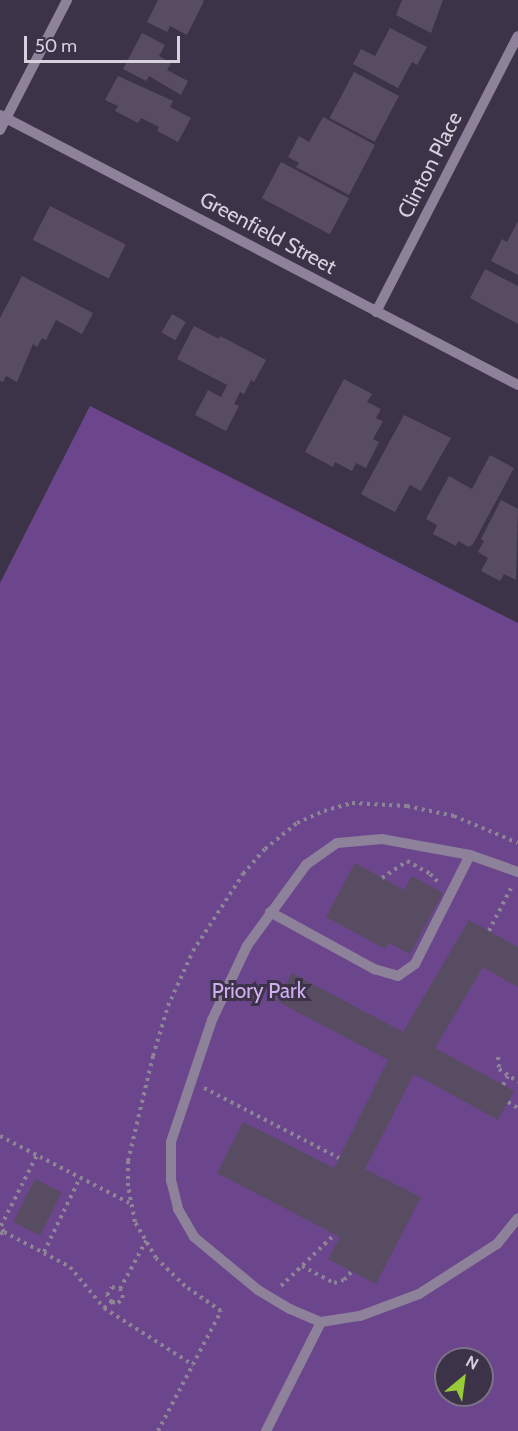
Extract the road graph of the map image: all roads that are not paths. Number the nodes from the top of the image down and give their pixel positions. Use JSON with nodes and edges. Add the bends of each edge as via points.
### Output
{"nodes":[{"id":1,"x":67,"y":0,"type":"edge"},
{"id":2,"x":518,"y":36,"type":"edge"},
{"id":3,"x":3,"y":117,"type":"edge"},
{"id":4,"x":0,"y":130,"type":"edge"},
{"id":5,"x":376,"y":312,"type":"junction"},
{"id":6,"x":518,"y":386,"type":"edge"},
{"id":7,"x":470,"y":855,"type":"junction"},
{"id":8,"x":518,"y":872,"type":"edge"},
{"id":9,"x":270,"y":912,"type":"junction"},
{"id":10,"x":518,"y":1218,"type":"edge"},
{"id":11,"x":321,"y":1322,"type":"junction"},
{"id":12,"x":266,"y":1431,"type":"edge"}],
"edges":[{"from":1,"to":3,"type":"street"},
{"from":2,"to":5,"type":"street","name":"Clinton Place"},
{"from":3,"to":4,"type":"street"},
{"from":3,"to":5,"type":"street","name":"Greenfield Street"},
{"from":5,"to":6,"type":"street","name":"Greenfield Street"},
{"from":7,"to":8,"type":"street"},
{"from":7,"to":9,"type":"street","via":[[382,839],[337,843],[306,865]]},
{"from":7,"to":9,"type":"street","via":[[415,964],[398,976],[374,969]]},
{"from":9,"to":11,"type":"street","via":[[247,945],[201,1046],[171,1142],[171,1180],[178,1209],[194,1237],[270,1297]]},
{"from":10,"to":11,"type":"street","via":[[497,1244],[419,1294],[360,1316]]},
{"from":11,"to":12,"type":"street"}]}
